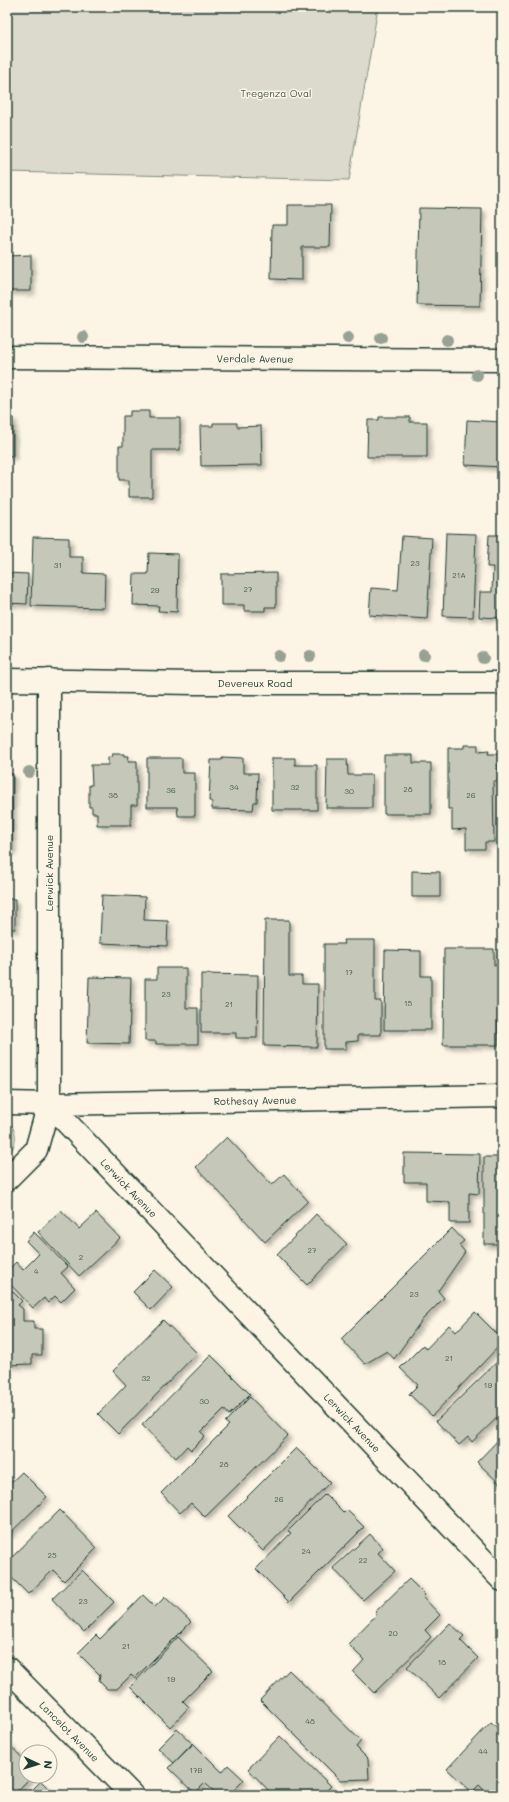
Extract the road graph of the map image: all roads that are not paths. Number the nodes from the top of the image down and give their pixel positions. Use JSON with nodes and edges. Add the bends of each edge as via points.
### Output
{"nodes":[{"id":1,"x":7,"y":357,"type":"edge"},
{"id":2,"x":502,"y":360,"type":"edge"},
{"id":3,"x":7,"y":680,"type":"edge"},
{"id":4,"x":49,"y":680,"type":"junction"},
{"id":5,"x":502,"y":683,"type":"edge"},
{"id":6,"x":502,"y":1096,"type":"edge"},
{"id":7,"x":7,"y":1104,"type":"edge"},
{"id":8,"x":49,"y":1104,"type":"junction"},
{"id":9,"x":7,"y":1179,"type":"edge"},
{"id":10,"x":502,"y":1580,"type":"edge"},
{"id":11,"x":7,"y":1668,"type":"edge"},
{"id":12,"x":132,"y":1795,"type":"edge"}],
"edges":[{"from":1,"to":2,"type":"street","name":"Verdale Avenue"},
{"from":3,"to":4,"type":"street","name":"Devereux Road"},
{"from":4,"to":5,"type":"street","name":"Devereux Road","via":[[196,683]]},
{"from":4,"to":8,"type":"street","name":"Lerwick Avenue"},
{"from":6,"to":8,"type":"street","name":"Rothesay Avenue"},
{"from":7,"to":8,"type":"street","name":"Rothesay Avenue"},
{"from":8,"to":9,"type":"street","via":[[36,1150]]},
{"from":8,"to":10,"type":"street","name":"Lerwick Avenue"},
{"from":11,"to":12,"type":"street","name":"Lancelot Avenue"}]}
